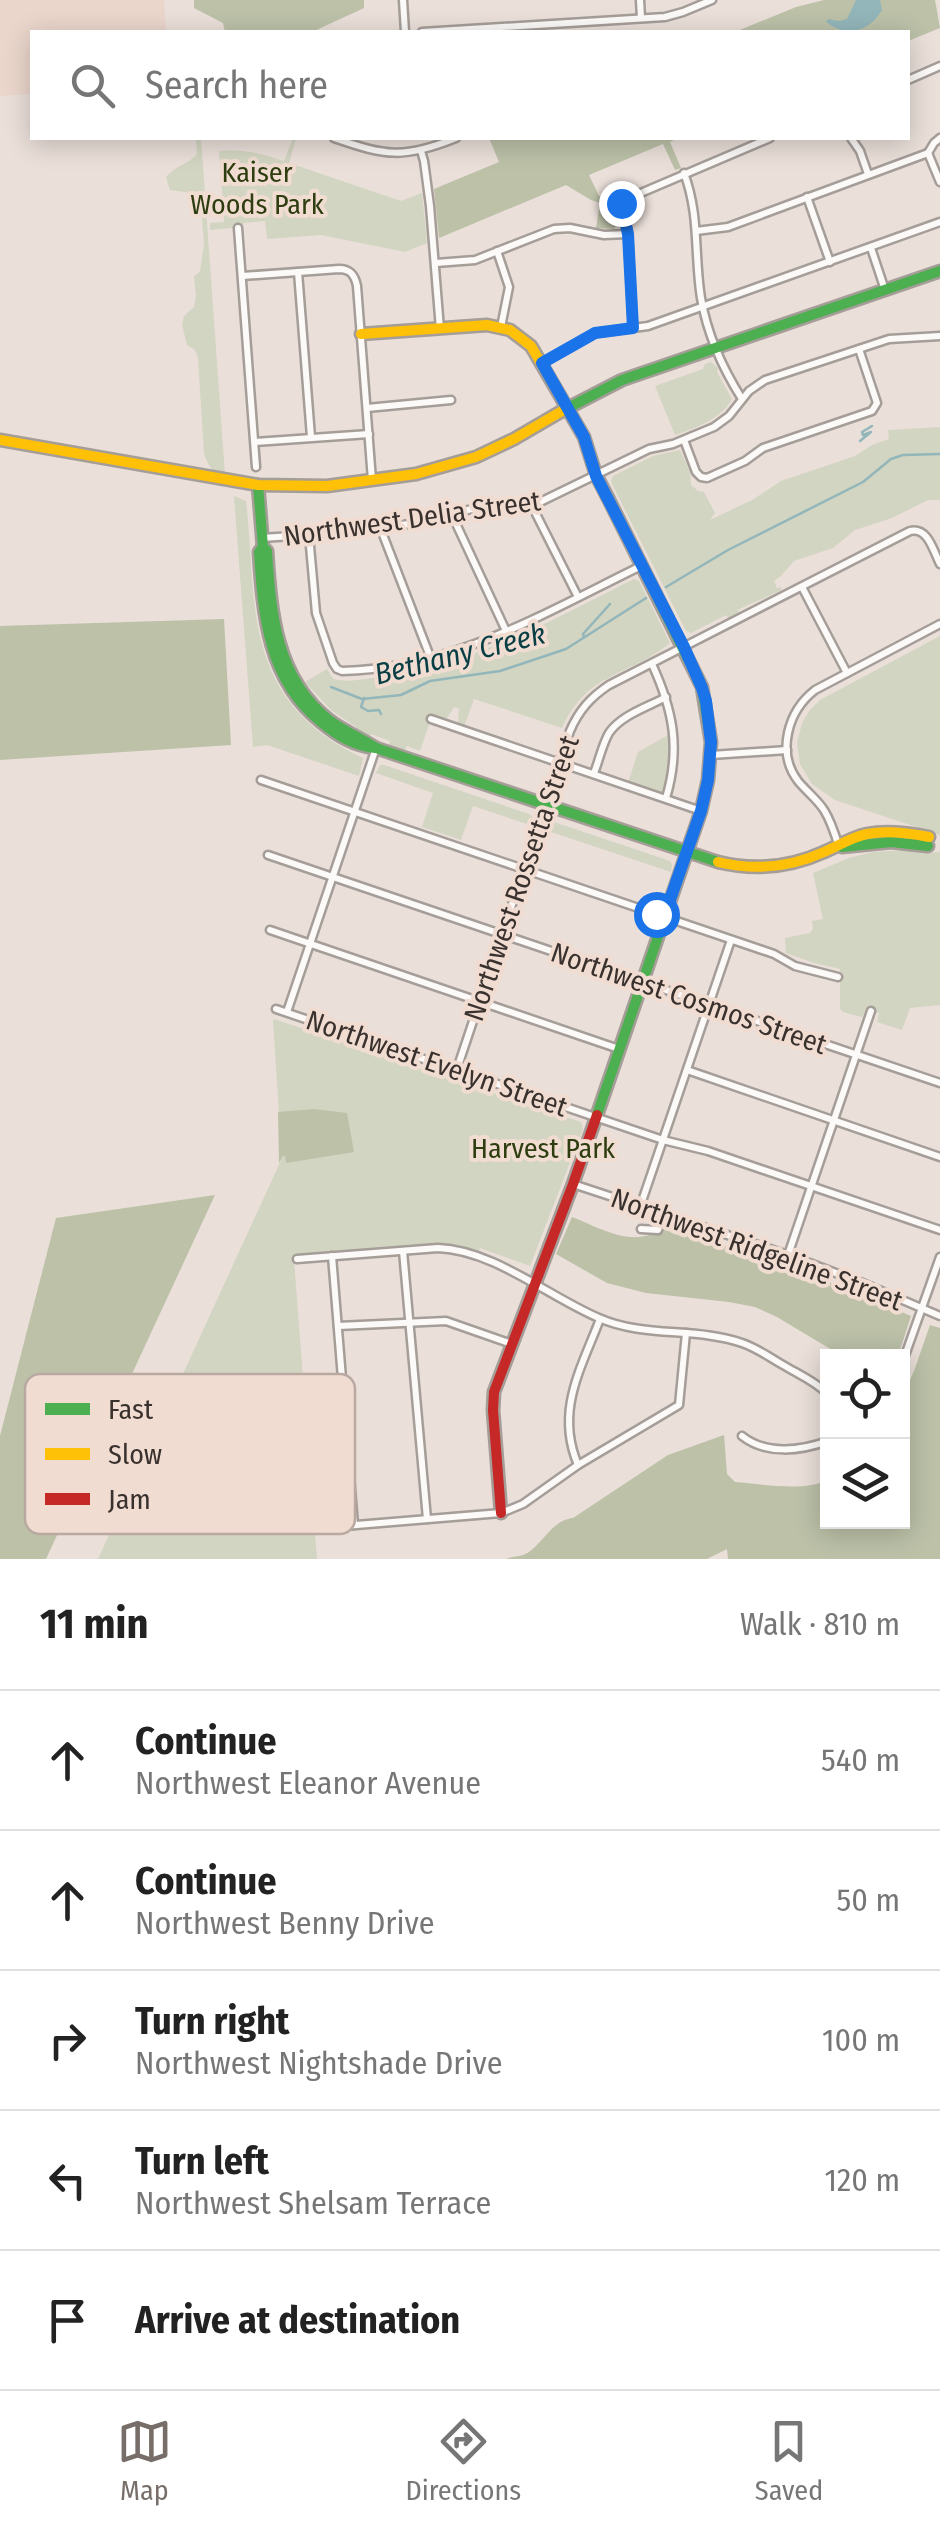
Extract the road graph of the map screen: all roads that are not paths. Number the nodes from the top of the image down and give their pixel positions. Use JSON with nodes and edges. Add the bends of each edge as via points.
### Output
{"nodes":[{"id":1,"x":403,"y":0,"type":"edge"},
{"id":2,"x":640,"y":0,"type":"edge"},
{"id":3,"x":712,"y":0,"type":"edge"},
{"id":4,"x":641,"y":18,"type":"junction"},
{"id":5,"x":528,"y":29,"type":"edge"},
{"id":6,"x":404,"y":30,"type":"edge"},
{"id":7,"x":493,"y":30,"type":"edge"},
{"id":8,"x":940,"y":66,"type":"edge"},
{"id":9,"x":910,"y":79,"type":"edge"},
{"id":10,"x":940,"y":138,"type":"edge"},
{"id":11,"x":341,"y":140,"type":"edge"},
{"id":12,"x":450,"y":140,"type":"edge"},
{"id":13,"x":765,"y":140,"type":"edge"},
{"id":14,"x":852,"y":140,"type":"edge"},
{"id":15,"x":420,"y":151,"type":"junction"},
{"id":16,"x":928,"y":152,"type":"junction"},
{"id":17,"x":684,"y":173,"type":"junction"},
{"id":18,"x":868,"y":174,"type":"junction"},
{"id":19,"x":940,"y":182,"type":"edge"},
{"id":20,"x":807,"y":197,"type":"junction"},
{"id":21,"x":940,"y":222,"type":"edge"},
{"id":22,"x":238,"y":228,"type":"dead end"},
{"id":23,"x":696,"y":231,"type":"junction"},
{"id":24,"x":628,"y":234,"type":"junction"},
{"id":25,"x":870,"y":248,"type":"junction"},
{"id":26,"x":498,"y":251,"type":"junction"},
{"id":27,"x":830,"y":262,"type":"junction"},
{"id":28,"x":436,"y":263,"type":"junction"},
{"id":29,"x":940,"y":271,"type":"edge"},
{"id":30,"x":298,"y":272,"type":"junction"},
{"id":31,"x":242,"y":276,"type":"junction"},
{"id":32,"x":886,"y":290,"type":"junction"},
{"id":33,"x":703,"y":307,"type":"junction"},
{"id":34,"x":502,"y":327,"type":"junction"},
{"id":35,"x":633,"y":328,"type":"junction"},
{"id":36,"x":440,"y":329,"type":"junction"},
{"id":37,"x":361,"y":334,"type":"junction"},
{"id":38,"x":940,"y":336,"type":"edge"},
{"id":39,"x":716,"y":348,"type":"junction"},
{"id":40,"x":858,"y":349,"type":"junction"},
{"id":41,"x":542,"y":363,"type":"junction"},
{"id":42,"x":452,"y":400,"type":"dead end"},
{"id":43,"x":742,"y":400,"type":"junction"},
{"id":44,"x":566,"y":407,"type":"junction"},
{"id":45,"x":366,"y":408,"type":"junction"},
{"id":46,"x":368,"y":434,"type":"junction"},
{"id":47,"x":310,"y":437,"type":"junction"},
{"id":48,"x":0,"y":440,"type":"edge"},
{"id":49,"x":684,"y":440,"type":"junction"},
{"id":50,"x":255,"y":442,"type":"junction"},
{"id":51,"x":256,"y":467,"type":"dead end"},
{"id":52,"x":596,"y":476,"type":"junction"},
{"id":53,"x":372,"y":480,"type":"junction"},
{"id":54,"x":258,"y":486,"type":"junction"},
{"id":55,"x":532,"y":504,"type":"junction"},
{"id":56,"x":452,"y":514,"type":"junction"},
{"id":57,"x":380,"y":528,"type":"junction"},
{"id":58,"x":310,"y":535,"type":"junction"},
{"id":59,"x":262,"y":543,"type":"junction"},
{"id":60,"x":940,"y":564,"type":"edge"},
{"id":61,"x":642,"y":566,"type":"junction"},
{"id":62,"x":802,"y":587,"type":"junction"},
{"id":63,"x":578,"y":597,"type":"junction"},
{"id":64,"x":940,"y":624,"type":"edge"},
{"id":65,"x":507,"y":633,"type":"junction"},
{"id":66,"x":684,"y":647,"type":"junction"},
{"id":67,"x":430,"y":659,"type":"junction"},
{"id":68,"x":652,"y":664,"type":"junction"},
{"id":69,"x":847,"y":673,"type":"junction"},
{"id":70,"x":666,"y":697,"type":"junction"},
{"id":71,"x":431,"y":719,"type":"dead end"},
{"id":72,"x":376,"y":748,"type":"junction"},
{"id":73,"x":787,"y":750,"type":"junction"},
{"id":74,"x":711,"y":755,"type":"junction"},
{"id":75,"x":560,"y":762,"type":"junction"},
{"id":76,"x":594,"y":773,"type":"junction"},
{"id":77,"x":261,"y":780,"type":"dead end"},
{"id":78,"x":666,"y":798,"type":"junction"},
{"id":79,"x":546,"y":805,"type":"junction"},
{"id":80,"x":354,"y":811,"type":"junction"},
{"id":81,"x":701,"y":811,"type":"junction"},
{"id":82,"x":929,"y":841,"type":"dead end"},
{"id":83,"x":840,"y":846,"type":"junction"},
{"id":84,"x":685,"y":853,"type":"junction"},
{"id":85,"x":268,"y":855,"type":"dead end"},
{"id":86,"x":524,"y":869,"type":"junction"},
{"id":87,"x":332,"y":877,"type":"junction"},
{"id":88,"x":664,"y":917,"type":"junction"},
{"id":89,"x":270,"y":930,"type":"dead end"},
{"id":90,"x":502,"y":935,"type":"junction"},
{"id":91,"x":732,"y":940,"type":"junction"},
{"id":92,"x":310,"y":943,"type":"junction"},
{"id":93,"x":838,"y":976,"type":"dead end"},
{"id":94,"x":642,"y":982,"type":"junction"},
{"id":95,"x":480,"y":1001,"type":"junction"},
{"id":96,"x":710,"y":1004,"type":"junction"},
{"id":97,"x":276,"y":1008,"type":"dead end"},
{"id":98,"x":871,"y":1011,"type":"dead end"},
{"id":99,"x":287,"y":1012,"type":"junction"},
{"id":100,"x":619,"y":1049,"type":"junction"},
{"id":101,"x":856,"y":1055,"type":"junction"},
{"id":102,"x":457,"y":1069,"type":"junction"},
{"id":103,"x":687,"y":1070,"type":"junction"},
{"id":104,"x":940,"y":1084,"type":"edge"},
{"id":105,"x":596,"y":1117,"type":"junction"},
{"id":106,"x":834,"y":1120,"type":"junction"},
{"id":107,"x":663,"y":1140,"type":"junction"},
{"id":108,"x":940,"y":1157,"type":"edge"},
{"id":109,"x":572,"y":1184,"type":"junction"},
{"id":110,"x":812,"y":1186,"type":"junction"},
{"id":111,"x":640,"y":1207,"type":"junction"},
{"id":112,"x":662,"y":1214,"type":"junction"},
{"id":113,"x":642,"y":1229,"type":"dead end"},
{"id":114,"x":940,"y":1230,"type":"edge"},
{"id":115,"x":404,"y":1251,"type":"junction"},
{"id":116,"x":788,"y":1255,"type":"junction"},
{"id":117,"x":332,"y":1256,"type":"junction"},
{"id":118,"x":940,"y":1257,"type":"edge"},
{"id":119,"x":296,"y":1259,"type":"dead end"},
{"id":120,"x":534,"y":1284,"type":"junction"},
{"id":121,"x":922,"y":1309,"type":"junction"},
{"id":122,"x":940,"y":1316,"type":"edge"},
{"id":123,"x":600,"y":1318,"type":"junction"},
{"id":124,"x":410,"y":1321,"type":"junction"},
{"id":125,"x":338,"y":1326,"type":"junction"},
{"id":126,"x":686,"y":1333,"type":"junction"},
{"id":127,"x":512,"y":1344,"type":"junction"},
{"id":128,"x":907,"y":1349,"type":"edge"},
{"id":129,"x":342,"y":1374,"type":"edge"},
{"id":130,"x":820,"y":1387,"type":"edge"},
{"id":131,"x":742,"y":1436,"type":"dead end"},
{"id":132,"x":820,"y":1443,"type":"edge"},
{"id":133,"x":578,"y":1464,"type":"junction"},
{"id":134,"x":501,"y":1512,"type":"junction"},
{"id":135,"x":427,"y":1519,"type":"junction"},
{"id":136,"x":355,"y":1525,"type":"edge"}],
"edges":[{"from":1,"to":6,"type":"street"},
{"from":2,"to":4,"type":"street"},
{"from":3,"to":4,"type":"street","via":[[672,16]]},
{"from":4,"to":5,"type":"street"},
{"from":5,"to":7,"type":"street"},
{"from":8,"to":9,"type":"street"},
{"from":10,"to":16,"type":"street"},
{"from":11,"to":15,"type":"street","via":[[384,153]]},
{"from":12,"to":15,"type":"street"},
{"from":13,"to":17,"type":"street"},
{"from":14,"to":18,"type":"street"},
{"from":15,"to":28,"type":"street"},
{"from":16,"to":18,"type":"street"},
{"from":16,"to":19,"type":"street"},
{"from":17,"to":23,"type":"street"},
{"from":17,"to":24,"type":"street","via":[[622,201]]},
{"from":18,"to":20,"type":"street"},
{"from":20,"to":23,"type":"street","via":[[728,227]]},
{"from":20,"to":27,"type":"street"},
{"from":21,"to":25,"type":"street"},
{"from":22,"to":31,"type":"street"},
{"from":23,"to":33,"type":"street"},
{"from":24,"to":26,"type":"street","via":[[554,229]]},
{"from":24,"to":35,"type":"street"},
{"from":25,"to":27,"type":"street"},
{"from":25,"to":32,"type":"street"},
{"from":26,"to":28,"type":"street"},
{"from":26,"to":34,"type":"street","via":[[509,288]]},
{"from":27,"to":33,"type":"street"},
{"from":28,"to":36,"type":"street"},
{"from":29,"to":32,"type":"street"},
{"from":30,"to":31,"type":"street"},
{"from":30,"to":37,"type":"street","via":[[350,272]]},
{"from":30,"to":47,"type":"street"},
{"from":31,"to":50,"type":"street"},
{"from":32,"to":39,"type":"street"},
{"from":33,"to":35,"type":"street"},
{"from":33,"to":39,"type":"street"},
{"from":34,"to":36,"type":"street"},
{"from":34,"to":41,"type":"street","via":[[525,339]]},
{"from":35,"to":41,"type":"street","via":[[595,333]]},
{"from":36,"to":37,"type":"street"},
{"from":37,"to":45,"type":"street"},
{"from":38,"to":40,"type":"street","name":"Northwest Delia Street","via":[[889,339]]},
{"from":39,"to":43,"type":"street"},
{"from":39,"to":44,"type":"street"},
{"from":40,"to":43,"type":"street","name":"Northwest Delia Street","via":[[766,380]]},
{"from":40,"to":49,"type":"street","via":[[876,403],[872,411],[763,448],[707,478],[696,472]]},
{"from":41,"to":44,"type":"street"},
{"from":42,"to":45,"type":"street"},
{"from":43,"to":49,"type":"street","name":"Northwest Delia Street","via":[[722,422]]},
{"from":44,"to":52,"type":"street"},
{"from":44,"to":53,"type":"street","via":[[483,454]]},
{"from":45,"to":46,"type":"street"},
{"from":46,"to":47,"type":"street"},
{"from":46,"to":53,"type":"street"},
{"from":47,"to":50,"type":"street"},
{"from":48,"to":54,"type":"street"},
{"from":49,"to":52,"type":"street","name":"Northwest Delia Street","via":[[648,449]]},
{"from":50,"to":51,"type":"street"},
{"from":52,"to":55,"type":"street","name":"Northwest Delia Street"},
{"from":52,"to":61,"type":"street"},
{"from":53,"to":54,"type":"street"},
{"from":54,"to":59,"type":"street"},
{"from":55,"to":56,"type":"street","name":"Northwest Delia Street"},
{"from":55,"to":63,"type":"street"},
{"from":56,"to":57,"type":"street","name":"Northwest Delia Street"},
{"from":56,"to":65,"type":"street"},
{"from":57,"to":58,"type":"street","name":"Northwest Delia Street"},
{"from":57,"to":67,"type":"street"},
{"from":58,"to":59,"type":"street","name":"Northwest Delia Street"},
{"from":58,"to":67,"type":"street","via":[[316,613],[336,669]]},
{"from":59,"to":72,"type":"street","via":[[264,625],[283,678],[324,726],[351,743]]},
{"from":60,"to":62,"type":"street","name":"Northwest Rossetta Street","via":[[917,530]]},
{"from":61,"to":63,"type":"street"},
{"from":61,"to":66,"type":"street"},
{"from":62,"to":66,"type":"street","name":"Northwest Rossetta Street"},
{"from":62,"to":69,"type":"street"},
{"from":63,"to":65,"type":"street"},
{"from":64,"to":69,"type":"street"},
{"from":65,"to":67,"type":"street"},
{"from":66,"to":68,"type":"street","name":"Northwest Rossetta Street"},
{"from":66,"to":74,"type":"street","via":[[706,701]]},
{"from":68,"to":70,"type":"street"},
{"from":68,"to":75,"type":"street","name":"Northwest Rossetta Street","via":[[582,707]]},
{"from":69,"to":73,"type":"street","via":[[802,703]]},
{"from":70,"to":76,"type":"street","via":[[613,728]]},
{"from":70,"to":78,"type":"street","via":[[674,742]]},
{"from":71,"to":75,"type":"street"},
{"from":72,"to":79,"type":"street"},
{"from":72,"to":80,"type":"street"},
{"from":73,"to":74,"type":"street"},
{"from":73,"to":83,"type":"street","via":[[793,772],[825,812]]},
{"from":74,"to":81,"type":"street"},
{"from":75,"to":76,"type":"street"},
{"from":75,"to":79,"type":"street","name":"Northwest Rossetta Street"},
{"from":76,"to":78,"type":"street"},
{"from":77,"to":80,"type":"street"},
{"from":78,"to":81,"type":"street"},
{"from":79,"to":84,"type":"street"},
{"from":79,"to":86,"type":"street","name":"Northwest Rossetta Street"},
{"from":80,"to":86,"type":"street"},
{"from":80,"to":87,"type":"street"},
{"from":81,"to":84,"type":"street"},
{"from":82,"to":83,"type":"street","via":[[910,833],[876,834]]},
{"from":83,"to":84,"type":"street","via":[[790,864],[752,868]]},
{"from":84,"to":88,"type":"street"},
{"from":85,"to":87,"type":"street","name":"Northwest Cosmos Street"},
{"from":86,"to":88,"type":"street"},
{"from":86,"to":90,"type":"street","name":"Northwest Rossetta Street"},
{"from":87,"to":90,"type":"street","name":"Northwest Cosmos Street"},
{"from":87,"to":92,"type":"street"},
{"from":88,"to":91,"type":"street"},
{"from":88,"to":94,"type":"street"},
{"from":89,"to":92,"type":"street"},
{"from":90,"to":94,"type":"street","name":"Northwest Cosmos Street"},
{"from":90,"to":95,"type":"street","name":"Northwest Rossetta Street"},
{"from":91,"to":93,"type":"street"},
{"from":91,"to":96,"type":"street"},
{"from":92,"to":95,"type":"street"},
{"from":92,"to":99,"type":"street"},
{"from":94,"to":96,"type":"street","name":"Northwest Cosmos Street"},
{"from":94,"to":100,"type":"street"},
{"from":95,"to":100,"type":"street"},
{"from":95,"to":102,"type":"street","name":"Northwest Rossetta Street"},
{"from":96,"to":101,"type":"street","name":"Northwest Cosmos Street"},
{"from":96,"to":103,"type":"street"},
{"from":97,"to":99,"type":"street","name":"Northwest Evelyn Street"},
{"from":98,"to":101,"type":"street"},
{"from":99,"to":102,"type":"street","name":"Northwest Evelyn Street"},
{"from":100,"to":105,"type":"street"},
{"from":101,"to":104,"type":"street","name":"Northwest Cosmos Street"},
{"from":101,"to":106,"type":"street"},
{"from":102,"to":105,"type":"street","name":"Northwest Evelyn Street"},
{"from":103,"to":106,"type":"street"},
{"from":103,"to":107,"type":"street"},
{"from":105,"to":107,"type":"street","name":"Northwest Evelyn Street"},
{"from":105,"to":109,"type":"street"},
{"from":106,"to":108,"type":"street"},
{"from":106,"to":110,"type":"street"},
{"from":107,"to":110,"type":"street","name":"Northwest Evelyn Street"},
{"from":107,"to":111,"type":"street"},
{"from":109,"to":111,"type":"street","name":"Northwest Ridgeline Street"},
{"from":109,"to":120,"type":"street"},
{"from":110,"to":114,"type":"street","name":"Northwest Evelyn Street"},
{"from":110,"to":116,"type":"street"},
{"from":111,"to":112,"type":"street","name":"Northwest Ridgeline Street"},
{"from":112,"to":113,"type":"street","via":[[658,1230]]},
{"from":112,"to":116,"type":"street","name":"Northwest Ridgeline Street"},
{"from":115,"to":117,"type":"street"},
{"from":115,"to":120,"type":"street","via":[[458,1250]]},
{"from":115,"to":124,"type":"street"},
{"from":116,"to":121,"type":"street","name":"Northwest Ridgeline Street"},
{"from":117,"to":119,"type":"street"},
{"from":117,"to":125,"type":"street"},
{"from":118,"to":121,"type":"street"},
{"from":120,"to":123,"type":"street"},
{"from":120,"to":127,"type":"street"},
{"from":121,"to":122,"type":"street","name":"Northwest Ridgeline Street"},
{"from":121,"to":128,"type":"street"},
{"from":123,"to":126,"type":"street"},
{"from":123,"to":133,"type":"street","via":[[568,1413]]},
{"from":124,"to":125,"type":"street"},
{"from":124,"to":127,"type":"street","via":[[446,1321]]},
{"from":124,"to":135,"type":"street"},
{"from":125,"to":129,"type":"street"},
{"from":126,"to":130,"type":"street","via":[[744,1343]]},
{"from":126,"to":133,"type":"street","via":[[679,1406]]},
{"from":127,"to":134,"type":"street","via":[[494,1392]]},
{"from":131,"to":132,"type":"street","via":[[778,1449]]},
{"from":133,"to":134,"type":"street"},
{"from":134,"to":135,"type":"street"},
{"from":135,"to":136,"type":"street"}]}
